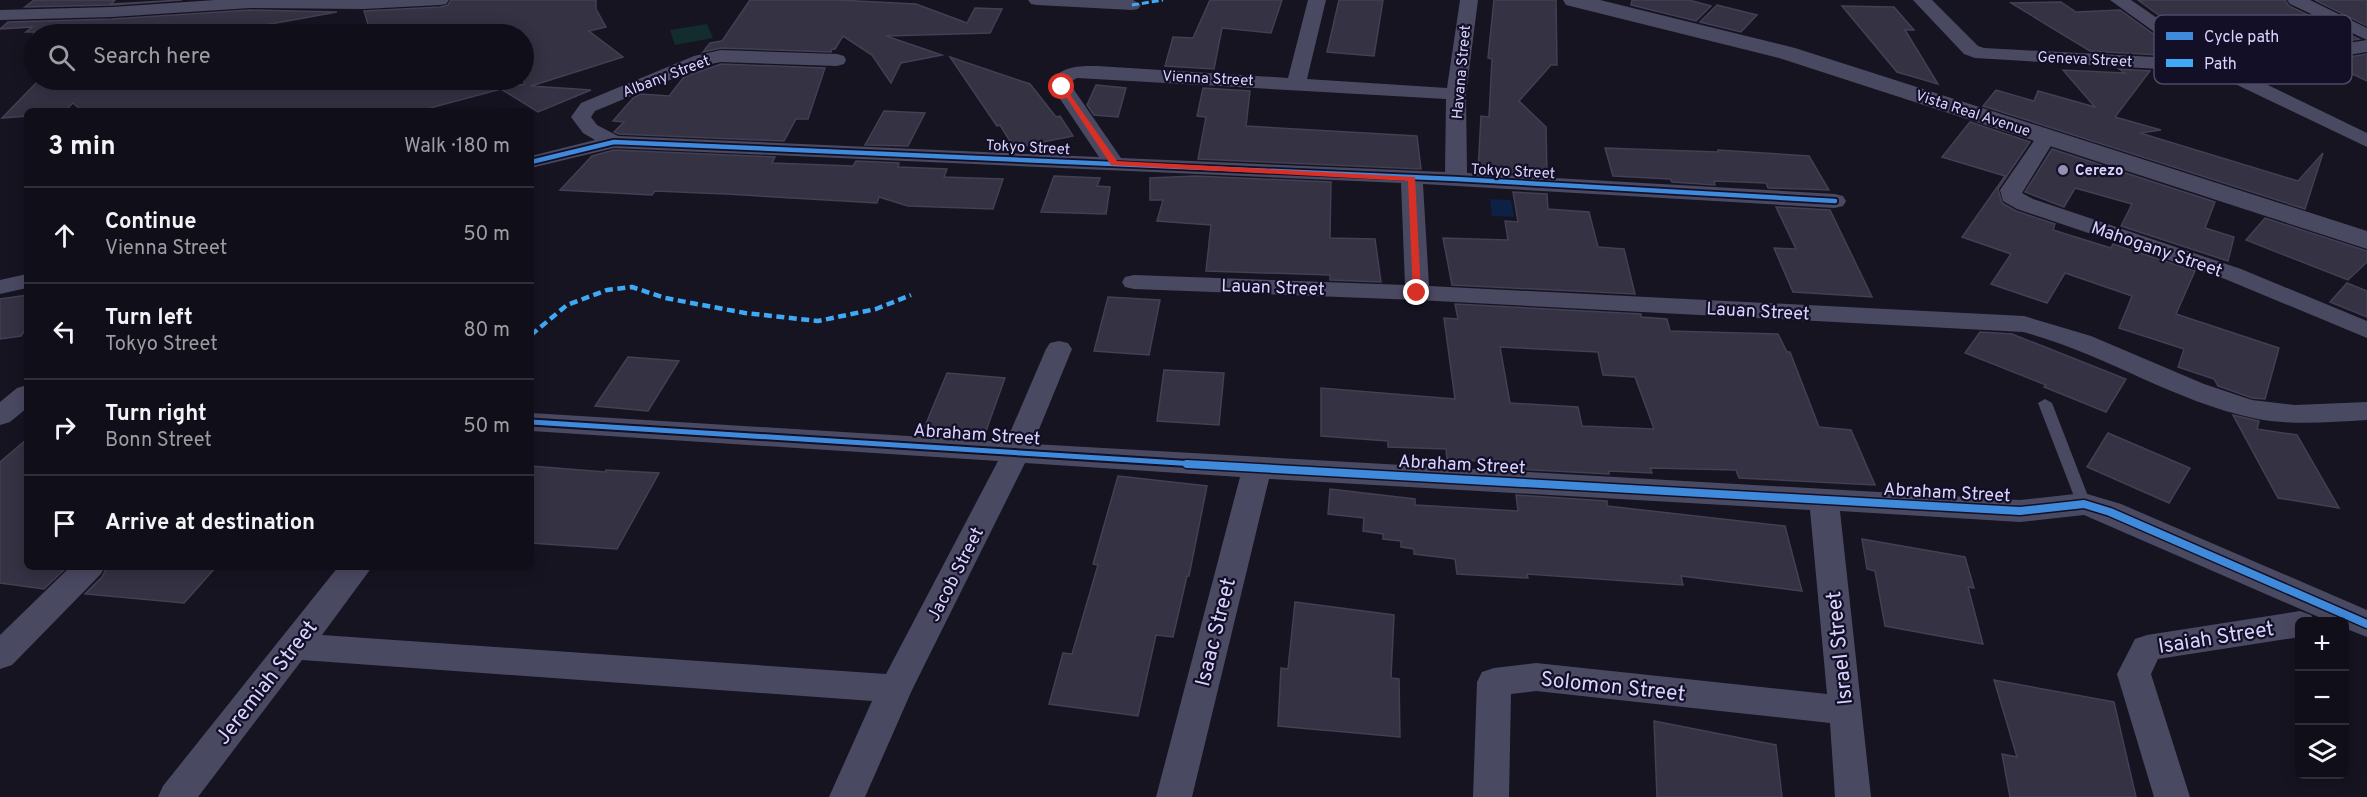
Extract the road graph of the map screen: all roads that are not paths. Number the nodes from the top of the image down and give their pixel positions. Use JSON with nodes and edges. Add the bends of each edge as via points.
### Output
{"nodes":[{"id":1,"x":440,"y":0,"type":"edge"},
{"id":2,"x":1037,"y":0,"type":"edge"},
{"id":3,"x":1317,"y":0,"type":"edge"},
{"id":4,"x":1469,"y":0,"type":"edge"},
{"id":5,"x":1574,"y":0,"type":"edge"},
{"id":6,"x":1922,"y":0,"type":"edge"},
{"id":7,"x":2119,"y":0,"type":"edge"},
{"id":8,"x":2296,"y":0,"type":"edge"},
{"id":9,"x":1132,"y":5,"type":"dead end"},
{"id":10,"x":0,"y":15,"type":"edge"},
{"id":11,"x":2326,"y":15,"type":"edge"},
{"id":12,"x":2154,"y":24,"type":"edge"},
{"id":13,"x":2352,"y":28,"type":"edge"},
{"id":14,"x":2367,"y":35,"type":"edge"},
{"id":15,"x":2367,"y":46,"type":"edge"},
{"id":16,"x":2352,"y":48,"type":"edge"},
{"id":17,"x":837,"y":60,"type":"dead end"},
{"id":18,"x":2154,"y":63,"type":"edge"},
{"id":19,"x":1296,"y":83,"type":"junction"},
{"id":20,"x":2251,"y":84,"type":"edge"},
{"id":21,"x":1456,"y":94,"type":"junction"},
{"id":22,"x":2047,"y":136,"type":"junction"},
{"id":23,"x":2367,"y":141,"type":"edge"},
{"id":24,"x":615,"y":142,"type":"junction"},
{"id":25,"x":534,"y":161,"type":"edge"},
{"id":26,"x":1114,"y":163,"type":"junction"},
{"id":27,"x":1412,"y":179,"type":"junction"},
{"id":28,"x":1456,"y":179,"type":"junction"},
{"id":29,"x":1835,"y":201,"type":"dead end"},
{"id":30,"x":2367,"y":240,"type":"edge"},
{"id":31,"x":24,"y":282,"type":"edge"},
{"id":32,"x":1134,"y":282,"type":"dead end"},
{"id":33,"x":0,"y":287,"type":"edge"},
{"id":34,"x":1417,"y":293,"type":"junction"},
{"id":35,"x":2367,"y":330,"type":"edge"},
{"id":36,"x":1059,"y":349,"type":"dead end"},
{"id":37,"x":24,"y":396,"type":"edge"},
{"id":38,"x":2044,"y":403,"type":"dead end"},
{"id":39,"x":2367,"y":411,"type":"edge"},
{"id":40,"x":0,"y":416,"type":"edge"},
{"id":41,"x":534,"y":422,"type":"edge"},
{"id":42,"x":1017,"y":452,"type":"junction"},
{"id":43,"x":1257,"y":468,"type":"junction"},
{"id":44,"x":1824,"y":500,"type":"junction"},
{"id":45,"x":2084,"y":504,"type":"junction"},
{"id":46,"x":86,"y":570,"type":"edge"},
{"id":47,"x":354,"y":570,"type":"edge"},
{"id":48,"x":2358,"y":620,"type":"edge"},
{"id":49,"x":2295,"y":625,"type":"edge"},
{"id":50,"x":295,"y":646,"type":"junction"},
{"id":51,"x":0,"y":656,"type":"edge"},
{"id":52,"x":895,"y":689,"type":"junction"},
{"id":53,"x":1846,"y":710,"type":"junction"},
{"id":54,"x":176,"y":797,"type":"edge"},
{"id":55,"x":847,"y":797,"type":"edge"},
{"id":56,"x":1174,"y":797,"type":"edge"},
{"id":57,"x":1491,"y":797,"type":"edge"},
{"id":58,"x":1853,"y":797,"type":"edge"},
{"id":59,"x":2172,"y":797,"type":"edge"}],
"edges":[{"from":1,"to":10,"type":"street","via":[[250,3]]},
{"from":2,"to":9,"type":"street"},
{"from":3,"to":19,"type":"street"},
{"from":4,"to":21,"type":"street","name":"Havana Street"},
{"from":5,"to":22,"type":"street","name":"Vista Real Avenue","via":[[1787,53]]},
{"from":6,"to":18,"type":"street","name":"Geneva Street","via":[[1971,50],[1982,54]]},
{"from":7,"to":12,"type":"street"},
{"from":8,"to":11,"type":"street"},
{"from":13,"to":14,"type":"street"},
{"from":15,"to":16,"type":"street","name":"Geneva Street"},
{"from":17,"to":24,"type":"street","name":"Albany Street","via":[[721,56],[701,60],[588,107],[581,117],[590,129]]},
{"from":19,"to":21,"type":"street","name":"Vienna Street"},
{"from":19,"to":26,"type":"street","name":"Vienna Street","via":[[1097,72],[1062,78],[1062,87]]},
{"from":20,"to":23,"type":"street"},
{"from":21,"to":28,"type":"street","name":"Havana Street"},
{"from":22,"to":30,"type":"street","name":"Vista Real Avenue"},
{"from":22,"to":35,"type":"street","name":"Mahogany Street","via":[[2011,190],[2011,196],[2233,274]]},
{"from":24,"to":25,"type":"street"},
{"from":24,"to":26,"type":"street","name":"Tokyo Street"},
{"from":26,"to":27,"type":"street","name":"Tokyo Street"},
{"from":27,"to":28,"type":"street","name":"Tokyo Street"},
{"from":27,"to":34,"type":"street"},
{"from":28,"to":29,"type":"street","name":"Tokyo Street"},
{"from":31,"to":33,"type":"street"},
{"from":32,"to":34,"type":"street","name":"Lauan Street"},
{"from":34,"to":39,"type":"street","name":"Lauan Street","via":[[2024,324],[2063,335],[2253,409],[2291,414]]},
{"from":36,"to":42,"type":"street","name":"Jacob Street"},
{"from":37,"to":40,"type":"street"},
{"from":38,"to":45,"type":"lane"},
{"from":41,"to":42,"type":"street","name":"Abraham Street"},
{"from":42,"to":43,"type":"street","name":"Abraham Street"},
{"from":42,"to":52,"type":"street","name":"Jacob Street"},
{"from":43,"to":44,"type":"street","name":"Abraham Street"},
{"from":43,"to":56,"type":"street","name":"Isaac Street"},
{"from":44,"to":45,"type":"street","name":"Abraham Street","via":[[2020,511]]},
{"from":44,"to":53,"type":"street","name":"Israel Street"},
{"from":45,"to":48,"type":"street","name":"Abraham Street"},
{"from":46,"to":51,"type":"street"},
{"from":47,"to":50,"type":"street","name":"Jeremiah Street"},
{"from":49,"to":59,"type":"street","name":"Isaiah Street","via":[[2147,648],[2134,674]]},
{"from":50,"to":52,"type":"street"},
{"from":50,"to":54,"type":"street","name":"Jeremiah Street"},
{"from":52,"to":55,"type":"street","name":"Jacob Street"},
{"from":53,"to":57,"type":"street","name":"Solomon Street","via":[[1536,677],[1494,682]]},
{"from":53,"to":58,"type":"street","name":"Israel Street"}]}
